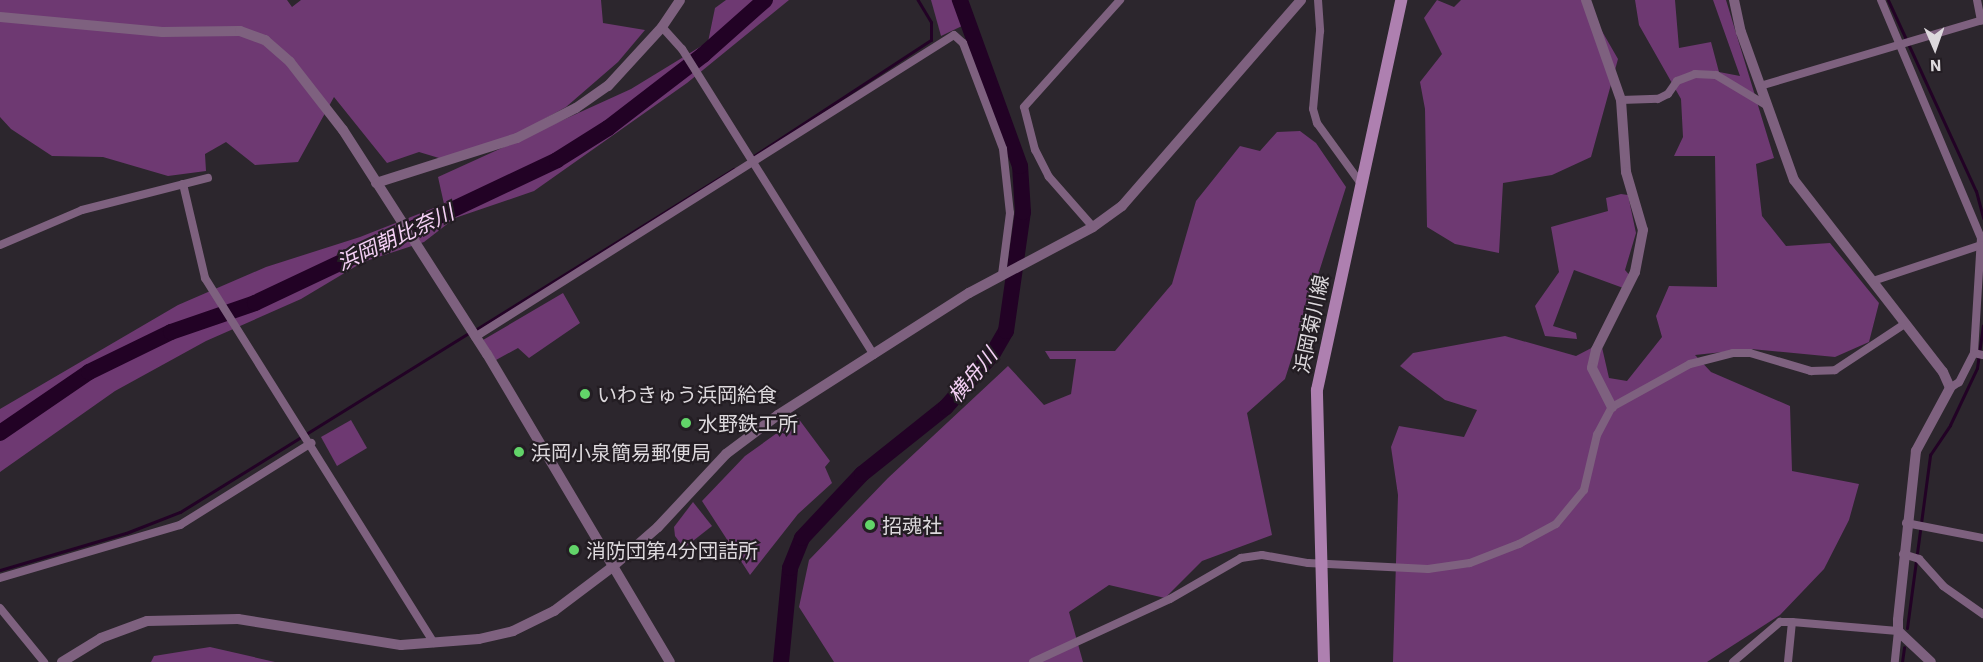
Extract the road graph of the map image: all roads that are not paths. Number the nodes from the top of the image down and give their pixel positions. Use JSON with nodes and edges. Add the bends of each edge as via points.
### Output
{"nodes":[{"id":1,"x":680,"y":0,"type":"edge"},
{"id":2,"x":1120,"y":0,"type":"edge"},
{"id":3,"x":1301,"y":0,"type":"edge"},
{"id":4,"x":1318,"y":0,"type":"edge"},
{"id":5,"x":1401,"y":0,"type":"edge"},
{"id":6,"x":1586,"y":0,"type":"edge"},
{"id":7,"x":1734,"y":0,"type":"edge"},
{"id":8,"x":1881,"y":0,"type":"edge"},
{"id":9,"x":1977,"y":0,"type":"edge"},
{"id":10,"x":0,"y":16,"type":"edge"},
{"id":11,"x":1982,"y":21,"type":"edge"},
{"id":12,"x":662,"y":27,"type":"junction"},
{"id":13,"x":1901,"y":44,"type":"junction"},
{"id":14,"x":1760,"y":86,"type":"junction"},
{"id":15,"x":1621,"y":100,"type":"junction"},
{"id":16,"x":1766,"y":105,"type":"junction"},
{"id":17,"x":751,"y":160,"type":"junction"},
{"id":18,"x":208,"y":178,"type":"dead end"},
{"id":19,"x":376,"y":183,"type":"junction"},
{"id":20,"x":183,"y":184,"type":"junction"},
{"id":21,"x":1362,"y":185,"type":"junction"},
{"id":22,"x":1093,"y":227,"type":"junction"},
{"id":23,"x":1982,"y":240,"type":"edge"},
{"id":24,"x":0,"y":245,"type":"edge"},
{"id":25,"x":1002,"y":275,"type":"junction"},
{"id":26,"x":1873,"y":281,"type":"junction"},
{"id":27,"x":1906,"y":323,"type":"junction"},
{"id":28,"x":473,"y":333,"type":"junction"},
{"id":29,"x":1978,"y":354,"type":"edge"},
{"id":30,"x":874,"y":355,"type":"junction"},
{"id":31,"x":1950,"y":388,"type":"junction"},
{"id":32,"x":1612,"y":407,"type":"junction"},
{"id":33,"x":311,"y":443,"type":"junction"},
{"id":34,"x":1909,"y":524,"type":"junction"},
{"id":35,"x":1983,"y":538,"type":"edge"},
{"id":36,"x":1906,"y":555,"type":"junction"},
{"id":37,"x":1321,"y":563,"type":"junction"},
{"id":38,"x":611,"y":568,"type":"junction"},
{"id":39,"x":0,"y":578,"type":"edge"},
{"id":40,"x":0,"y":608,"type":"edge"},
{"id":41,"x":1983,"y":614,"type":"edge"},
{"id":42,"x":1792,"y":622,"type":"junction"},
{"id":43,"x":1898,"y":631,"type":"junction"},
{"id":44,"x":434,"y":644,"type":"junction"},
{"id":45,"x":44,"y":662,"type":"edge"},
{"id":46,"x":62,"y":662,"type":"edge"},
{"id":47,"x":670,"y":662,"type":"edge"},
{"id":48,"x":1033,"y":662,"type":"edge"},
{"id":49,"x":1324,"y":662,"type":"edge"},
{"id":50,"x":1733,"y":662,"type":"edge"},
{"id":51,"x":1788,"y":662,"type":"edge"},
{"id":52,"x":1896,"y":662,"type":"edge"},
{"id":53,"x":1931,"y":662,"type":"edge"}],
"edges":[{"from":1,"to":12,"type":"street"},
{"from":2,"to":22,"type":"street","via":[[1024,106],[1035,150],[1049,177]]},
{"from":3,"to":22,"type":"street","via":[[1148,180]]},
{"from":4,"to":21,"type":"street","via":[[1313,109],[1317,123]]},
{"from":5,"to":21,"type":"main road","name":"浜岡菊川線"},
{"from":6,"to":15,"type":"street"},
{"from":7,"to":14,"type":"street"},
{"from":8,"to":13,"type":"street"},
{"from":9,"to":11,"type":"street"},
{"from":10,"to":19,"type":"street","via":[[162,32],[252,34],[265,40],[305,78]]},
{"from":11,"to":13,"type":"street"},
{"from":12,"to":17,"type":"street","via":[[682,49]]},
{"from":12,"to":19,"type":"street","via":[[608,86],[544,126]]},
{"from":13,"to":14,"type":"street"},
{"from":13,"to":23,"type":"street"},
{"from":14,"to":16,"type":"street"},
{"from":15,"to":16,"type":"street","via":[[1658,99],[1668,94],[1677,81],[1695,74],[1716,75]]},
{"from":15,"to":32,"type":"street","via":[[1626,172],[1643,230],[1635,272],[1596,350],[1592,368]]},
{"from":16,"to":26,"type":"street","via":[[1794,180]]},
{"from":17,"to":25,"type":"street","via":[[954,35],[963,43],[1003,149],[1010,213]]},
{"from":17,"to":28,"type":"street"},
{"from":17,"to":30,"type":"street"},
{"from":18,"to":20,"type":"street"},
{"from":19,"to":28,"type":"street"},
{"from":20,"to":24,"type":"street","via":[[82,210]]},
{"from":20,"to":33,"type":"street","via":[[205,278]]},
{"from":21,"to":37,"type":"main road","name":"浜岡菊川線","via":[[1317,390]]},
{"from":22,"to":25,"type":"street"},
{"from":23,"to":26,"type":"street"},
{"from":23,"to":29,"type":"street"},
{"from":25,"to":30,"type":"street"},
{"from":26,"to":27,"type":"street"},
{"from":27,"to":31,"type":"street","via":[[1943,372]]},
{"from":27,"to":32,"type":"street","via":[[1835,370],[1811,372],[1750,353],[1733,354],[1690,364]]},
{"from":28,"to":38,"type":"street"},
{"from":29,"to":31,"type":"street","via":[[1959,382]]},
{"from":30,"to":38,"type":"street","via":[[778,415],[726,454],[658,527]]},
{"from":31,"to":34,"type":"street","via":[[1916,451]]},
{"from":32,"to":37,"type":"street","via":[[1597,435],[1584,490],[1556,524],[1519,544],[1451,568],[1388,569]]},
{"from":33,"to":39,"type":"street","via":[[180,525]]},
{"from":33,"to":44,"type":"street"},
{"from":34,"to":35,"type":"street"},
{"from":34,"to":36,"type":"street"},
{"from":36,"to":41,"type":"street","via":[[1919,559],[1943,586]]},
{"from":36,"to":43,"type":"street"},
{"from":37,"to":48,"type":"street","via":[[1262,555],[1241,558],[1170,599]]},
{"from":37,"to":49,"type":"main road","name":"浜岡菊川線"},
{"from":38,"to":44,"type":"street","via":[[554,611],[513,631]]},
{"from":38,"to":47,"type":"street"},
{"from":40,"to":45,"type":"street"},
{"from":42,"to":43,"type":"street"},
{"from":42,"to":50,"type":"street","via":[[1780,622]]},
{"from":42,"to":51,"type":"street"},
{"from":43,"to":52,"type":"street"},
{"from":43,"to":53,"type":"street"},
{"from":44,"to":46,"type":"street","via":[[401,645],[238,619],[194,618],[147,621],[101,638]]}]}
